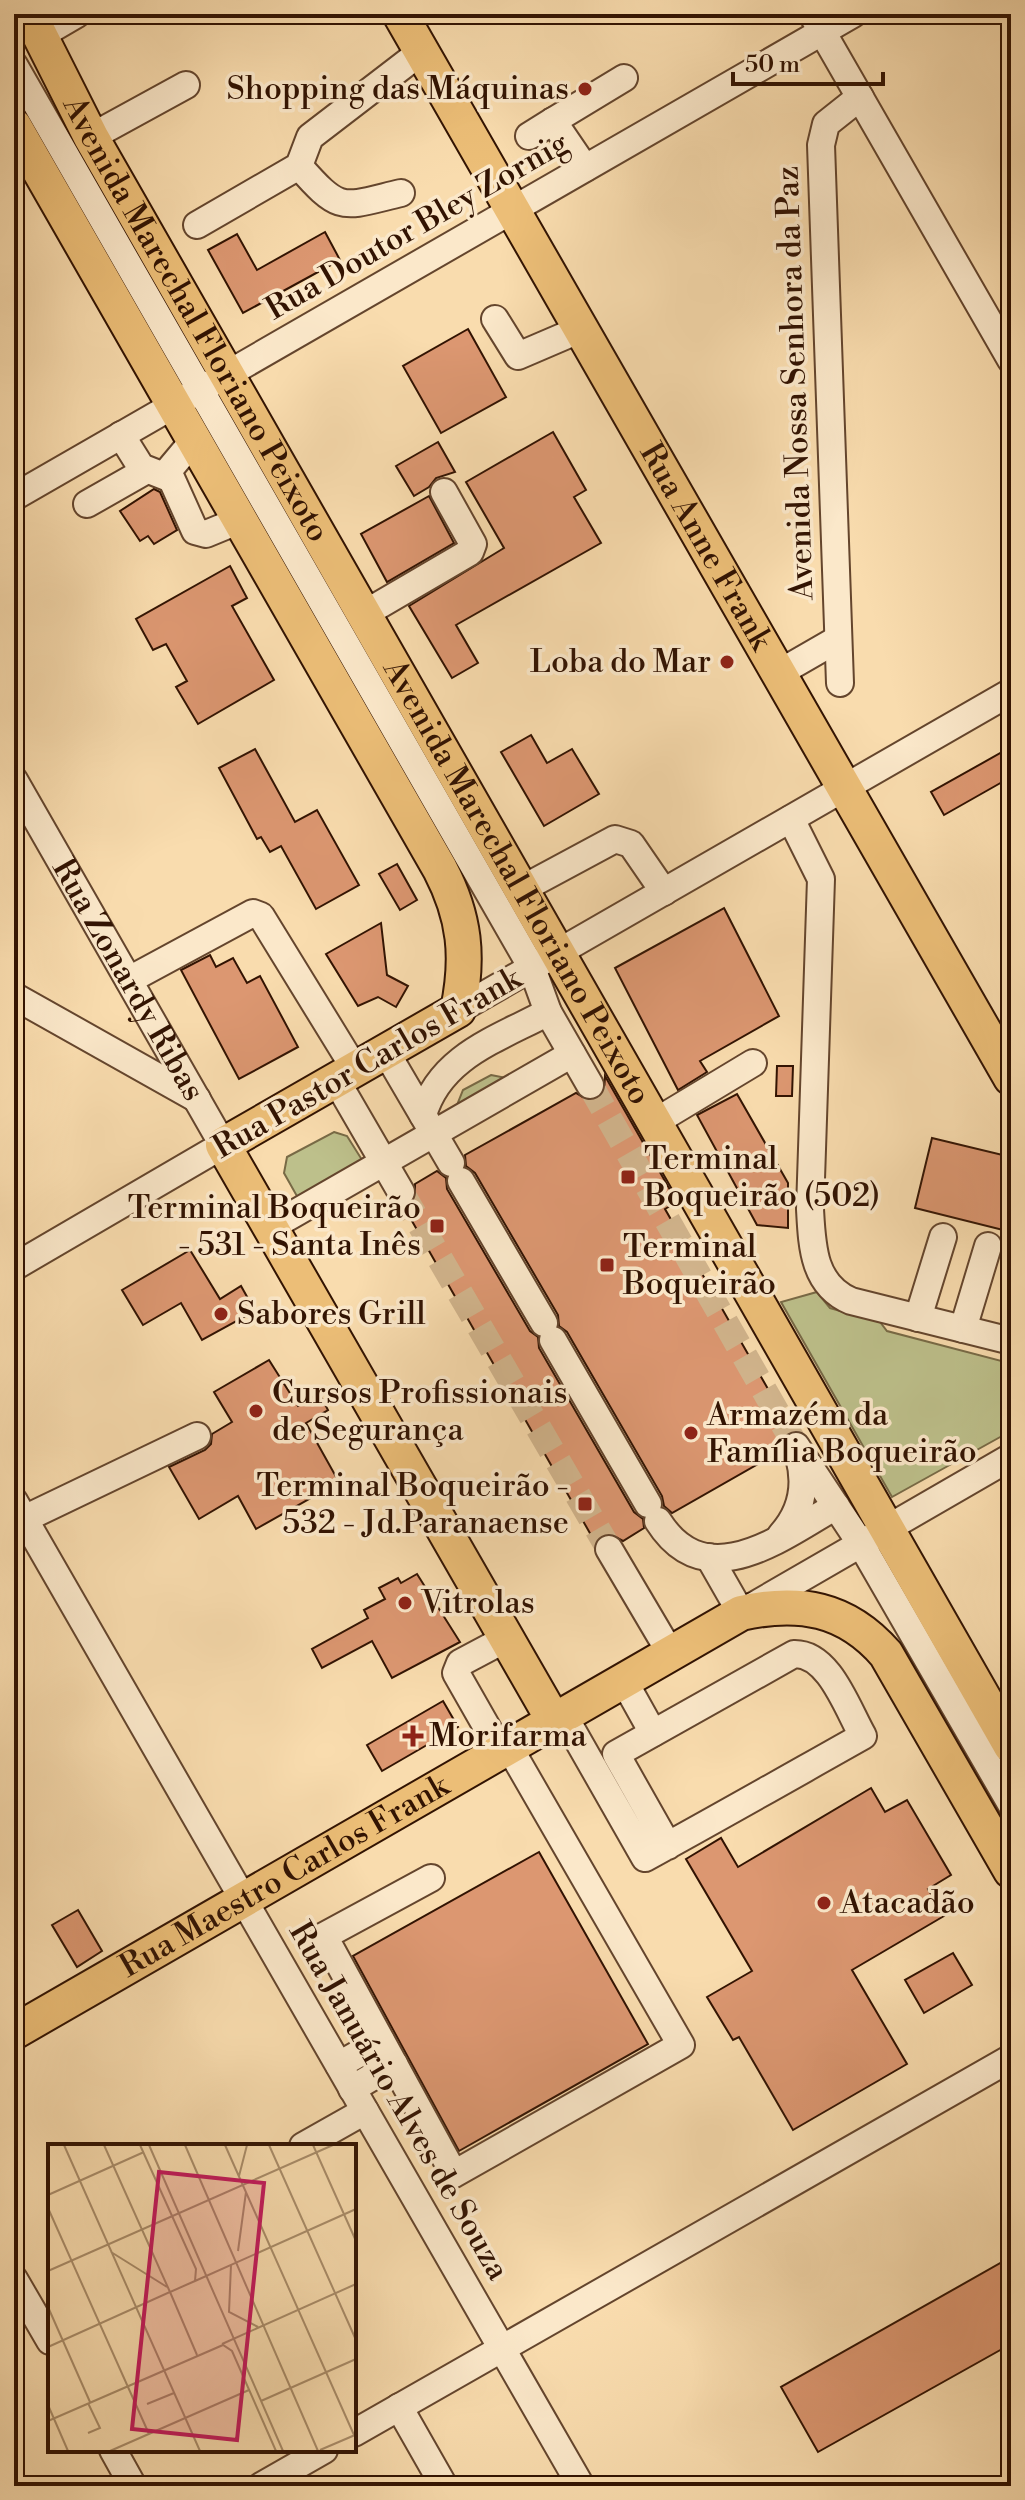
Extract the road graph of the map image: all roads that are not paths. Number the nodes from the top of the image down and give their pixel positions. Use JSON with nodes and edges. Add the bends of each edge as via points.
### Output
{"nodes":[{"id":1,"x":77,"y":14,"type":"edge"},
{"id":2,"x":400,"y":14,"type":"edge"},
{"id":3,"x":853,"y":14,"type":"edge"},
{"id":4,"x":817,"y":23,"type":"edge"},
{"id":5,"x":35,"y":24,"type":"edge"},
{"id":6,"x":422,"y":51,"type":"junction"},
{"id":7,"x":14,"y":65,"type":"edge"},
{"id":8,"x":624,"y":78,"type":"dead end"},
{"id":9,"x":186,"y":85,"type":"dead end"},
{"id":10,"x":860,"y":97,"type":"junction"},
{"id":11,"x":553,"y":121,"type":"junction"},
{"id":12,"x":14,"y":126,"type":"edge"},
{"id":13,"x":529,"y":136,"type":"dead end"},
{"id":14,"x":91,"y":137,"type":"junction"},
{"id":15,"x":299,"y":166,"type":"junction"},
{"id":16,"x":585,"y":168,"type":"junction"},
{"id":17,"x":401,"y":193,"type":"dead end"},
{"id":18,"x":513,"y":210,"type":"junction"},
{"id":19,"x":197,"y":225,"type":"dead end"},
{"id":20,"x":495,"y":319,"type":"dead end"},
{"id":21,"x":581,"y":329,"type":"junction"},
{"id":22,"x":1011,"y":360,"type":"edge"},
{"id":23,"x":200,"y":390,"type":"junction"},
{"id":24,"x":121,"y":435,"type":"junction"},
{"id":25,"x":194,"y":440,"type":"junction"},
{"id":26,"x":157,"y":474,"type":"junction"},
{"id":27,"x":444,"y":492,"type":"dead end"},
{"id":28,"x":14,"y":497,"type":"edge"},
{"id":29,"x":87,"y":504,"type":"dead end"},
{"id":30,"x":240,"y":520,"type":"junction"},
{"id":31,"x":285,"y":599,"type":"junction"},
{"id":32,"x":364,"y":614,"type":"junction"},
{"id":33,"x":838,"y":639,"type":"junction"},
{"id":34,"x":349,"y":650,"type":"junction"},
{"id":35,"x":779,"y":673,"type":"junction"},
{"id":36,"x":402,"y":680,"type":"junction"},
{"id":37,"x":840,"y":683,"type":"dead end"},
{"id":38,"x":1011,"y":692,"type":"edge"},
{"id":39,"x":419,"y":771,"type":"junction"},
{"id":40,"x":14,"y":780,"type":"edge"},
{"id":41,"x":845,"y":788,"type":"junction"},
{"id":42,"x":791,"y":819,"type":"junction"},
{"id":43,"x":522,"y":889,"type":"junction"},
{"id":44,"x":664,"y":892,"type":"junction"},
{"id":45,"x":545,"y":960,"type":"junction"},
{"id":46,"x":129,"y":980,"type":"junction"},
{"id":47,"x":14,"y":996,"type":"edge"},
{"id":48,"x":458,"y":1010,"type":"junction"},
{"id":49,"x":548,"y":1012,"type":"junction"},
{"id":50,"x":386,"y":1052,"type":"junction"},
{"id":51,"x":572,"y":1054,"type":"junction"},
{"id":52,"x":753,"y":1063,"type":"dead end"},
{"id":53,"x":345,"y":1075,"type":"junction"},
{"id":54,"x":1011,"y":1078,"type":"edge"},
{"id":55,"x":590,"y":1085,"type":"tunnel mouth"},
{"id":56,"x":197,"y":1099,"type":"junction"},
{"id":57,"x":655,"y":1122,"type":"junction"},
{"id":58,"x":428,"y":1124,"type":"junction"},
{"id":59,"x":223,"y":1145,"type":"junction"},
{"id":60,"x":383,"y":1162,"type":"junction"},
{"id":61,"x":401,"y":1192,"type":"tunnel mouth"},
{"id":62,"x":271,"y":1227,"type":"junction"},
{"id":63,"x":943,"y":1237,"type":"dead end"},
{"id":64,"x":988,"y":1246,"type":"dead end"},
{"id":65,"x":14,"y":1267,"type":"edge"},
{"id":66,"x":918,"y":1318,"type":"junction"},
{"id":67,"x":963,"y":1329,"type":"junction"},
{"id":68,"x":1011,"y":1341,"type":"edge"},
{"id":69,"x":197,"y":1436,"type":"dead end"},
{"id":70,"x":1011,"y":1457,"type":"edge"},
{"id":71,"x":836,"y":1506,"type":"junction"},
{"id":72,"x":21,"y":1525,"type":"edge"},
{"id":73,"x":874,"y":1536,"type":"junction"},
{"id":74,"x":773,"y":1543,"type":"junction"},
{"id":75,"x":609,"y":1549,"type":"tunnel mouth"},
{"id":76,"x":709,"y":1557,"type":"junction"},
{"id":77,"x":923,"y":1591,"type":"junction"},
{"id":78,"x":741,"y":1613,"type":"junction"},
{"id":79,"x":507,"y":1638,"type":"junction"},
{"id":80,"x":671,"y":1654,"type":"junction"},
{"id":81,"x":928,"y":1659,"type":"junction"},
{"id":82,"x":624,"y":1681,"type":"junction"},
{"id":83,"x":559,"y":1718,"type":"junction"},
{"id":84,"x":653,"y":1733,"type":"junction"},
{"id":85,"x":1011,"y":1746,"type":"edge"},
{"id":86,"x":505,"y":1750,"type":"junction"},
{"id":87,"x":1011,"y":1804,"type":"edge"},
{"id":88,"x":668,"y":1846,"type":"junction"},
{"id":89,"x":1011,"y":1871,"type":"edge"},
{"id":90,"x":431,"y":1878,"type":"dead end"},
{"id":91,"x":244,"y":1900,"type":"junction"},
{"id":92,"x":14,"y":2032,"type":"edge"},
{"id":93,"x":381,"y":2041,"type":"junction"},
{"id":94,"x":1011,"y":2058,"type":"edge"},
{"id":95,"x":394,"y":2064,"type":"junction"},
{"id":96,"x":339,"y":2065,"type":"junction"},
{"id":97,"x":359,"y":2100,"type":"junction"},
{"id":98,"x":305,"y":2144,"type":"edge"},
{"id":99,"x":14,"y":2279,"type":"edge"},
{"id":100,"x":48,"y":2338,"type":"edge"},
{"id":101,"x":502,"y":2349,"type":"junction"},
{"id":102,"x":399,"y":2407,"type":"junction"},
{"id":103,"x":356,"y":2432,"type":"edge"},
{"id":104,"x":114,"y":2452,"type":"edge"},
{"id":105,"x":315,"y":2452,"type":"edge"},
{"id":106,"x":133,"y":2486,"type":"edge"},
{"id":107,"x":261,"y":2486,"type":"edge"},
{"id":108,"x":444,"y":2486,"type":"edge"},
{"id":109,"x":581,"y":2486,"type":"edge"}],
"edges":[{"from":1,"to":5,"type":"street"},
{"from":2,"to":6,"type":"main road","name":"Rua Anne Frank"},
{"from":3,"to":4,"type":"street","name":"Rua Doutor Bley Zornig"},
{"from":4,"to":10,"type":"street"},
{"from":4,"to":16,"type":"street","name":"Rua Doutor Bley Zornig"},
{"from":5,"to":14,"type":"main road","name":"Avenida Marechal Floriano Peixoto"},
{"from":6,"to":15,"type":"street","via":[[310,137]]},
{"from":6,"to":18,"type":"main road","name":"Rua Anne Frank"},
{"from":7,"to":23,"type":"street"},
{"from":8,"to":11,"type":"street"},
{"from":9,"to":14,"type":"street"},
{"from":10,"to":22,"type":"street"},
{"from":10,"to":33,"type":"street","name":"Avenida Nossa Senhora da Paz","via":[[826,124],[821,145]]},
{"from":11,"to":13,"type":"street"},
{"from":11,"to":16,"type":"street"},
{"from":12,"to":23,"type":"main road","name":"Avenida Marechal Floriano Peixoto"},
{"from":14,"to":23,"type":"main road","name":"Avenida Marechal Floriano Peixoto"},
{"from":15,"to":17,"type":"street","via":[[327,198],[348,205]]},
{"from":15,"to":19,"type":"street"},
{"from":16,"to":18,"type":"street","name":"Rua Doutor Bley Zornig"},
{"from":18,"to":21,"type":"main road","name":"Rua Anne Frank"},
{"from":18,"to":23,"type":"street","name":"Rua Doutor Bley Zornig"},
{"from":20,"to":21,"type":"street","via":[[518,356]]},
{"from":21,"to":35,"type":"main road","name":"Rua Anne Frank"},
{"from":23,"to":24,"type":"street","name":"Rua Doutor Bley Zornig"},
{"from":23,"to":25,"type":"main road","name":"Avenida Marechal Floriano Peixoto"},
{"from":23,"to":32,"type":"main road","name":"Avenida Marechal Floriano Peixoto"},
{"from":23,"to":34,"type":"street"},
{"from":24,"to":26,"type":"street"},
{"from":24,"to":28,"type":"street","name":"Rua Doutor Bley Zornig"},
{"from":25,"to":26,"type":"street"},
{"from":25,"to":30,"type":"main road","name":"Avenida Marechal Floriano Peixoto"},
{"from":26,"to":29,"type":"street"},
{"from":26,"to":30,"type":"street","via":[[200,534]]},
{"from":27,"to":32,"type":"street","via":[[473,544],[470,552]]},
{"from":30,"to":31,"type":"main road","name":"Avenida Marechal Floriano Peixoto"},
{"from":31,"to":34,"type":"street"},
{"from":31,"to":48,"type":"main road","name":"Avenida Marechal Floriano Peixoto","via":[[452,891],[465,938]]},
{"from":32,"to":36,"type":"main road","name":"Avenida Marechal Floriano Peixoto"},
{"from":33,"to":35,"type":"street"},
{"from":33,"to":37,"type":"street","name":"Avenida Nossa Senhora da Paz"},
{"from":34,"to":39,"type":"street"},
{"from":35,"to":41,"type":"main road","name":"Rua Anne Frank"},
{"from":36,"to":39,"type":"street"},
{"from":36,"to":43,"type":"main road","name":"Avenida Marechal Floriano Peixoto"},
{"from":38,"to":41,"type":"street","name":"Rua Pastor Carlos Frank"},
{"from":39,"to":45,"type":"street"},
{"from":40,"to":46,"type":"street","name":"Rua Zonardy Ribas"},
{"from":41,"to":42,"type":"street","name":"Rua Pastor Carlos Frank"},
{"from":41,"to":54,"type":"main road","name":"Rua Anne Frank"},
{"from":42,"to":44,"type":"street","name":"Rua Pastor Carlos Frank"},
{"from":42,"to":66,"type":"street","via":[[821,879],[810,1209],[815,1257],[829,1288],[851,1301]]},
{"from":43,"to":44,"type":"street","via":[[615,839],[631,844]]},
{"from":43,"to":45,"type":"main road","name":"Avenida Marechal Floriano Peixoto"},
{"from":44,"to":45,"type":"street","name":"Rua Pastor Carlos Frank"},
{"from":45,"to":48,"type":"street","name":"Rua Pastor Carlos Frank"},
{"from":45,"to":49,"type":"street"},
{"from":45,"to":57,"type":"main road","name":"Avenida Marechal Floriano Peixoto","via":[[603,1032]]},
{"from":46,"to":53,"type":"street","via":[[253,913],[261,916]]},
{"from":46,"to":56,"type":"street","name":"Rua Zonardy Ribas"},
{"from":47,"to":56,"type":"street"},
{"from":48,"to":50,"type":"main road","name":"Rua Pastor Carlos Frank"},
{"from":49,"to":51,"type":"street"},
{"from":49,"to":58,"type":"street","via":[[453,1064],[435,1083]]},
{"from":50,"to":53,"type":"main road","name":"Rua Pastor Carlos Frank"},
{"from":50,"to":58,"type":"street"},
{"from":51,"to":55,"type":"street"},
{"from":51,"to":58,"type":"street"},
{"from":52,"to":57,"type":"street"},
{"from":53,"to":59,"type":"main road","name":"Rua Pastor Carlos Frank"},
{"from":53,"to":60,"type":"street"},
{"from":56,"to":59,"type":"street","name":"Rua Zonardy Ribas"},
{"from":57,"to":73,"type":"main road","name":"Avenida Marechal Floriano Peixoto"},
{"from":58,"to":60,"type":"street"},
{"from":58,"to":76,"type":"street","via":[[653,1512],[682,1545]]},
{"from":59,"to":62,"type":"main road","name":"Rua Zonardy Ribas"},
{"from":59,"to":65,"type":"street","name":"Rua Pastor Carlos Frank"},
{"from":60,"to":61,"type":"street"},
{"from":60,"to":62,"type":"street"},
{"from":62,"to":79,"type":"main road","name":"Rua Zonardy Ribas"},
{"from":63,"to":66,"type":"street"},
{"from":64,"to":67,"type":"street"},
{"from":66,"to":67,"type":"street"},
{"from":67,"to":68,"type":"street"},
{"from":69,"to":72,"type":"street"},
{"from":70,"to":73,"type":"street","name":"Rua Maestro Carlos Frank"},
{"from":71,"to":73,"type":"street"},
{"from":71,"to":74,"type":"street"},
{"from":71,"to":74,"type":"street","via":[[796,1446],[804,1474],[802,1497],[792,1522]]},
{"from":72,"to":91,"type":"street","name":"Rua Januário Alves de Souza"},
{"from":73,"to":77,"type":"main road","name":"Avenida Marechal Floriano Peixoto"},
{"from":73,"to":78,"type":"street","name":"Rua Maestro Carlos Frank"},
{"from":73,"to":81,"type":"street"},
{"from":74,"to":76,"type":"street","via":[[749,1555]]},
{"from":75,"to":80,"type":"street"},
{"from":76,"to":78,"type":"street"},
{"from":77,"to":81,"type":"street"},
{"from":77,"to":85,"type":"main road","name":"Avenida Marechal Floriano Peixoto"},
{"from":78,"to":80,"type":"main road","name":"Rua Maestro Carlos Frank"},
{"from":78,"to":89,"type":"main road","via":[[809,1607],[843,1618],[874,1640]]},
{"from":79,"to":83,"type":"main road","name":"Rua Zonardy Ribas"},
{"from":79,"to":86,"type":"street","via":[[460,1663],[456,1673]]},
{"from":80,"to":82,"type":"main road","name":"Rua Maestro Carlos Frank"},
{"from":81,"to":87,"type":"street"},
{"from":82,"to":83,"type":"main road","name":"Rua Maestro Carlos Frank"},
{"from":82,"to":84,"type":"street"},
{"from":83,"to":86,"type":"main road","name":"Rua Maestro Carlos Frank"},
{"from":83,"to":88,"type":"street","via":[[645,1858]]},
{"from":84,"to":88,"type":"street","via":[[616,1754]]},
{"from":84,"to":88,"type":"street","via":[[794,1654],[806,1654],[822,1665],[863,1736]]},
{"from":86,"to":91,"type":"main road","name":"Rua Maestro Carlos Frank"},
{"from":86,"to":95,"type":"street","via":[[681,2045],[454,2174]]},
{"from":90,"to":93,"type":"street","via":[[324,1936]]},
{"from":91,"to":92,"type":"main road","name":"Rua Maestro Carlos Frank"},
{"from":91,"to":96,"type":"street","name":"Rua Januário Alves de Souza"},
{"from":93,"to":95,"type":"street"},
{"from":93,"to":96,"type":"street"},
{"from":94,"to":101,"type":"street"},
{"from":95,"to":97,"type":"street"},
{"from":96,"to":97,"type":"street","name":"Rua Januário Alves de Souza"},
{"from":97,"to":98,"type":"street"},
{"from":97,"to":101,"type":"street","name":"Rua Januário Alves de Souza"},
{"from":99,"to":100,"type":"street"},
{"from":101,"to":102,"type":"street"},
{"from":101,"to":109,"type":"street","name":"Rua Januário Alves de Souza"},
{"from":102,"to":103,"type":"street"},
{"from":102,"to":108,"type":"street"},
{"from":104,"to":106,"type":"street"},
{"from":105,"to":107,"type":"street"}]}
